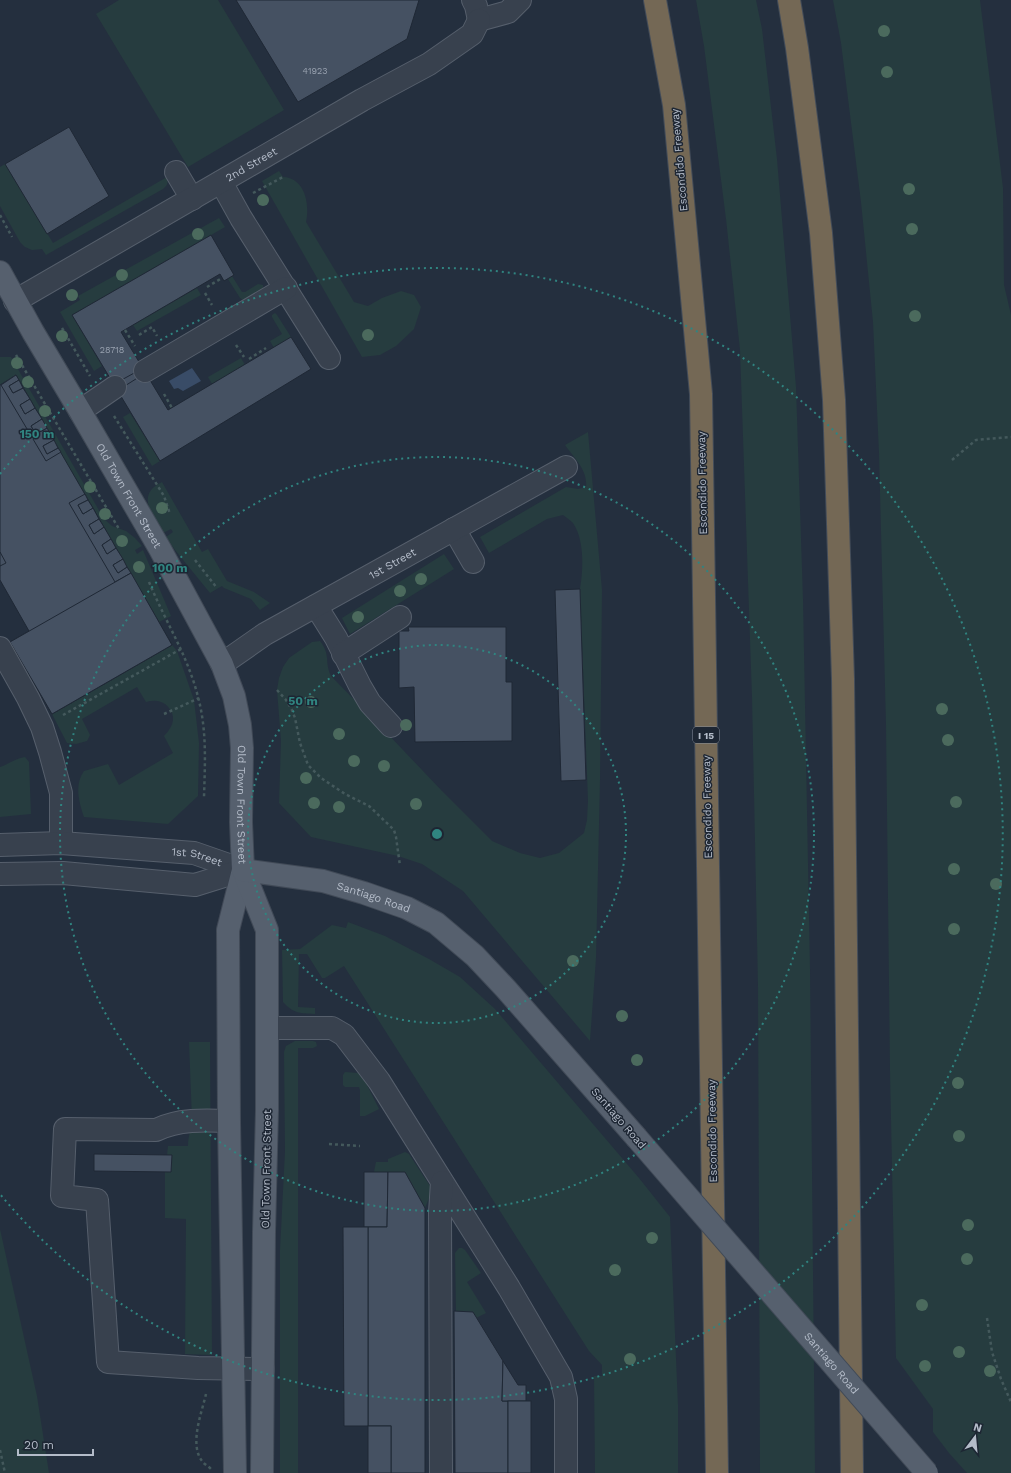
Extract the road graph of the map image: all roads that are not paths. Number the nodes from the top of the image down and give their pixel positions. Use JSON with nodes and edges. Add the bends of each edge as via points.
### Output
{"nodes":[{"id":1,"x":520,"y":0,"type":"edge"},
{"id":2,"x":655,"y":0,"type":"edge"},
{"id":3,"x":789,"y":0,"type":"edge"},
{"id":4,"x":476,"y":10,"type":"edge"},
{"id":5,"x":176,"y":172,"type":"dead end"},
{"id":6,"x":221,"y":182,"type":"junction"},
{"id":7,"x":192,"y":199,"type":"junction"},
{"id":8,"x":0,"y":272,"type":"edge"},
{"id":9,"x":286,"y":288,"type":"junction"},
{"id":10,"x":15,"y":301,"type":"junction"},
{"id":11,"x":329,"y":358,"type":"dead end"},
{"id":12,"x":145,"y":371,"type":"dead end"},
{"id":13,"x":109,"y":392,"type":"road end"},
{"id":14,"x":80,"y":411,"type":"junction"},
{"id":15,"x":566,"y":468,"type":"dead end"},
{"id":16,"x":454,"y":530,"type":"junction"},
{"id":17,"x":473,"y":562,"type":"dead end"},
{"id":18,"x":316,"y":606,"type":"junction"},
{"id":19,"x":400,"y":617,"type":"dead end"},
{"id":20,"x":0,"y":648,"type":"edge"},
{"id":21,"x":343,"y":654,"type":"junction"},
{"id":22,"x":222,"y":664,"type":"junction"},
{"id":23,"x":391,"y":726,"type":"dead end"},
{"id":24,"x":61,"y":843,"type":"junction"},
{"id":25,"x":0,"y":845,"type":"edge"},
{"id":26,"x":243,"y":870,"type":"junction"},
{"id":27,"x":0,"y":874,"type":"edge"},
{"id":28,"x":268,"y":1028,"type":"junction"},
{"id":29,"x":229,"y":1121,"type":"junction"},
{"id":30,"x":442,"y":1182,"type":"junction"},
{"id":31,"x":233,"y":1368,"type":"junction"},
{"id":32,"x":263,"y":1369,"type":"junction"},
{"id":33,"x":235,"y":1473,"type":"edge"},
{"id":34,"x":262,"y":1473,"type":"edge"},
{"id":35,"x":441,"y":1473,"type":"edge"},
{"id":36,"x":566,"y":1473,"type":"edge"},
{"id":37,"x":717,"y":1473,"type":"edge"},
{"id":38,"x":852,"y":1473,"type":"edge"},
{"id":39,"x":927,"y":1473,"type":"edge"}],
"edges":[{"from":1,"to":4,"type":"street","via":[[508,12]]},
{"from":2,"to":37,"type":"highway","name":"Escondido Freeway","number":"I 15","via":[[674,104],[701,394]]},
{"from":3,"to":38,"type":"highway","via":[[821,233],[834,400],[843,679]]},
{"from":4,"to":6,"type":"street","name":"2nd Street","via":[[472,34],[429,64]]},
{"from":5,"to":7,"type":"street"},
{"from":6,"to":7,"type":"street","name":"2nd Street"},
{"from":6,"to":9,"type":"street"},
{"from":7,"to":10,"type":"street","name":"2nd Street"},
{"from":8,"to":10,"type":"main road","name":"Old Town Front Street"},
{"from":9,"to":11,"type":"street"},
{"from":9,"to":12,"type":"street"},
{"from":10,"to":14,"type":"main road","name":"Old Town Front Street"},
{"from":13,"to":14,"type":"street"},
{"from":14,"to":22,"type":"main road","name":"Old Town Front Street","via":[[160,549]]},
{"from":15,"to":16,"type":"street","name":"1st Street"},
{"from":16,"to":17,"type":"street"},
{"from":16,"to":18,"type":"street","name":"1st Street"},
{"from":18,"to":21,"type":"street"},
{"from":18,"to":22,"type":"street","name":"1st Street","via":[[265,634]]},
{"from":19,"to":21,"type":"street"},
{"from":20,"to":24,"type":"street","via":[[42,727],[61,793]]},
{"from":21,"to":23,"type":"street","via":[[367,697]]},
{"from":22,"to":26,"type":"main road","name":"Old Town Front Street","via":[[234,696],[240,725]]},
{"from":24,"to":25,"type":"street","name":"1st Street"},
{"from":24,"to":26,"type":"street","name":"1st Street","via":[[194,853]]},
{"from":26,"to":27,"type":"street","name":"1st Street","via":[[195,885],[63,873]]},
{"from":26,"to":28,"type":"main road","name":"Old Town Front Street","via":[[267,930]]},
{"from":26,"to":29,"type":"main road","name":"Old Town Front Street","via":[[228,930]]},
{"from":26,"to":39,"type":"main road","name":"Santiago Road","bridge":true,"via":[[323,881],[407,908],[436,923],[475,956]]},
{"from":28,"to":30,"type":"street","via":[[329,1028],[344,1035],[379,1082]]},
{"from":28,"to":32,"type":"main road","name":"Old Town Front Street"},
{"from":29,"to":31,"type":"main road","name":"Old Town Front Street"},
{"from":29,"to":31,"type":"street","via":[[192,1120],[165,1125],[156,1130],[65,1129],[62,1196],[97,1200],[108,1362]]},
{"from":30,"to":35,"type":"street"},
{"from":30,"to":36,"type":"street","via":[[561,1377],[566,1399]]},
{"from":31,"to":32,"type":"street"},
{"from":31,"to":33,"type":"main road","name":"Old Town Front Street"},
{"from":32,"to":34,"type":"main road","name":"Old Town Front Street"}]}
